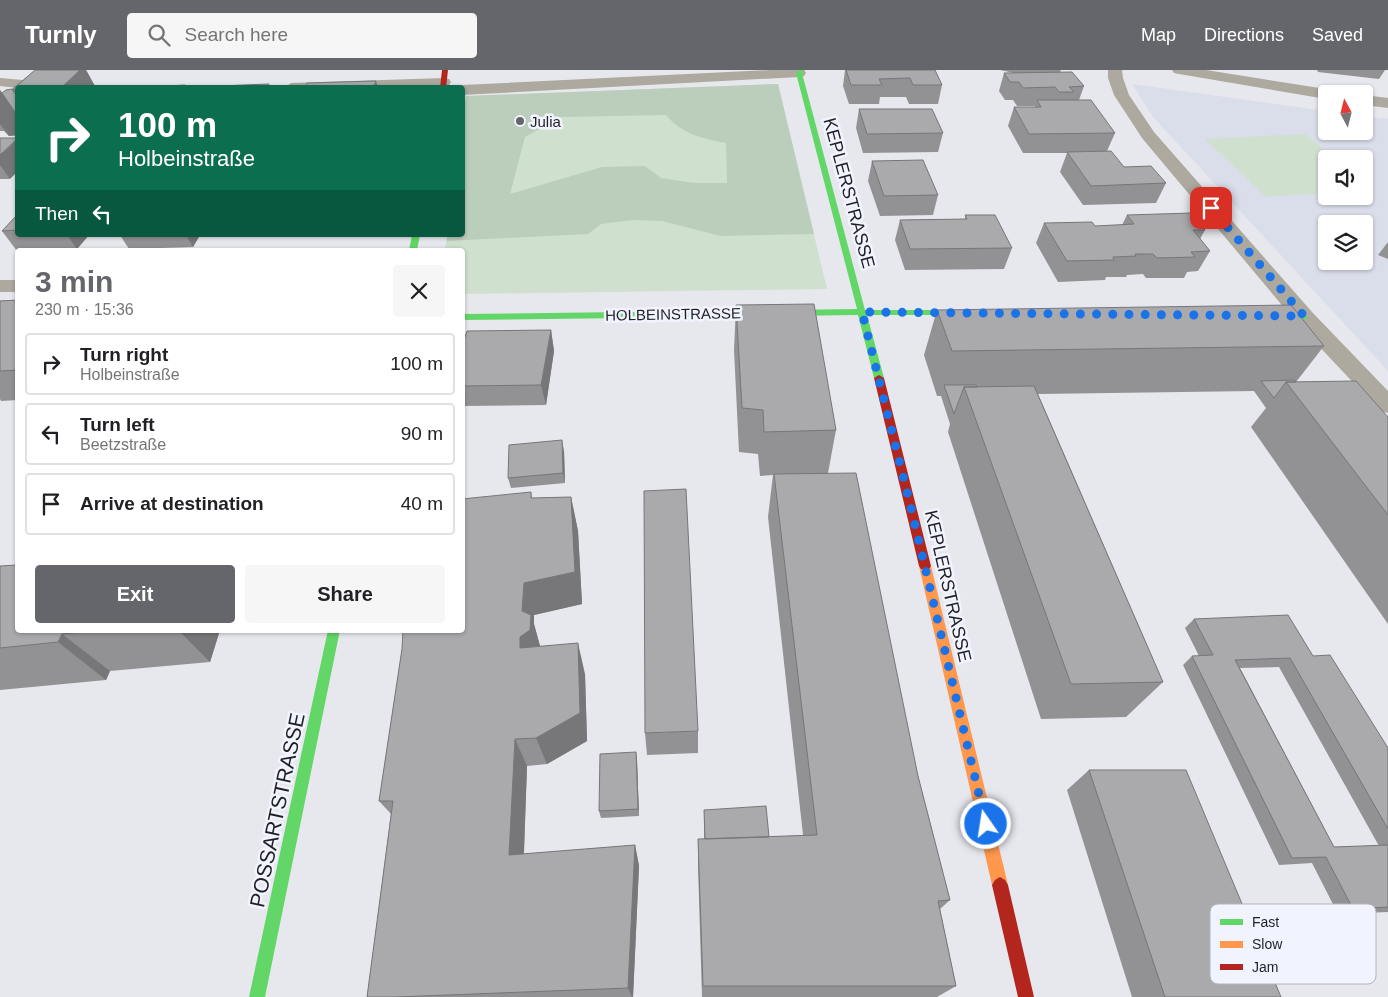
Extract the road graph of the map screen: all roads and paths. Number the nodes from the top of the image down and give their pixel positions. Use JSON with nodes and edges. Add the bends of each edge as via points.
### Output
{"nodes":[{"id":1,"x":3,"y":70,"type":"edge"},
{"id":2,"x":1115,"y":70,"type":"edge"},
{"id":3,"x":1179,"y":70,"type":"edge"},
{"id":4,"x":800,"y":71,"type":"edge"},
{"id":5,"x":1284,"y":71,"type":"edge"},
{"id":6,"x":0,"y":73,"type":"edge"},
{"id":7,"x":444,"y":80,"type":"edge"},
{"id":8,"x":0,"y":82,"type":"edge"},
{"id":9,"x":28,"y":85,"type":"edge"},
{"id":10,"x":348,"y":85,"type":"edge"},
{"id":11,"x":1288,"y":89,"type":"junction"},
{"id":12,"x":465,"y":90,"type":"edge"},
{"id":13,"x":1318,"y":93,"type":"edge"},
{"id":14,"x":1373,"y":101,"type":"edge"},
{"id":15,"x":1388,"y":103,"type":"edge"},
{"id":16,"x":0,"y":286,"type":"edge"},
{"id":17,"x":15,"y":286,"type":"edge"},
{"id":18,"x":862,"y":312,"type":"junction"},
{"id":19,"x":983,"y":313,"type":"edge"},
{"id":20,"x":1252,"y":316,"type":"edge"},
{"id":21,"x":1304,"y":316,"type":"junction"},
{"id":22,"x":465,"y":317,"type":"edge"},
{"id":23,"x":1388,"y":405,"type":"edge"},
{"id":24,"x":333,"y":633,"type":"edge"},
{"id":25,"x":257,"y":997,"type":"edge"},
{"id":26,"x":1026,"y":997,"type":"edge"}],
"edges":[{"from":1,"to":6,"type":"street"},
{"from":2,"to":21,"type":"street","via":[[1120,90],[1132,113]]},
{"from":3,"to":11,"type":"street"},
{"from":4,"to":12,"type":"street"},
{"from":4,"to":18,"type":"street","name":"KEPLERSTRASSE"},
{"from":5,"to":11,"type":"street"},
{"from":7,"to":10,"type":"street"},
{"from":8,"to":9,"type":"street"},
{"from":11,"to":13,"type":"street"},
{"from":14,"to":15,"type":"street"},
{"from":16,"to":17,"type":"street"},
{"from":18,"to":19,"type":"street","name":"HOLBEINSTRASSE"},
{"from":18,"to":22,"type":"street","name":"HOLBEINSTRASSE"},
{"from":18,"to":26,"type":"street","name":"KEPLERSTRASSE","via":[[913,514]]},
{"from":20,"to":21,"type":"street"},
{"from":21,"to":23,"type":"street"},
{"from":24,"to":25,"type":"street","name":"POSSARTSTRASSE"}]}
